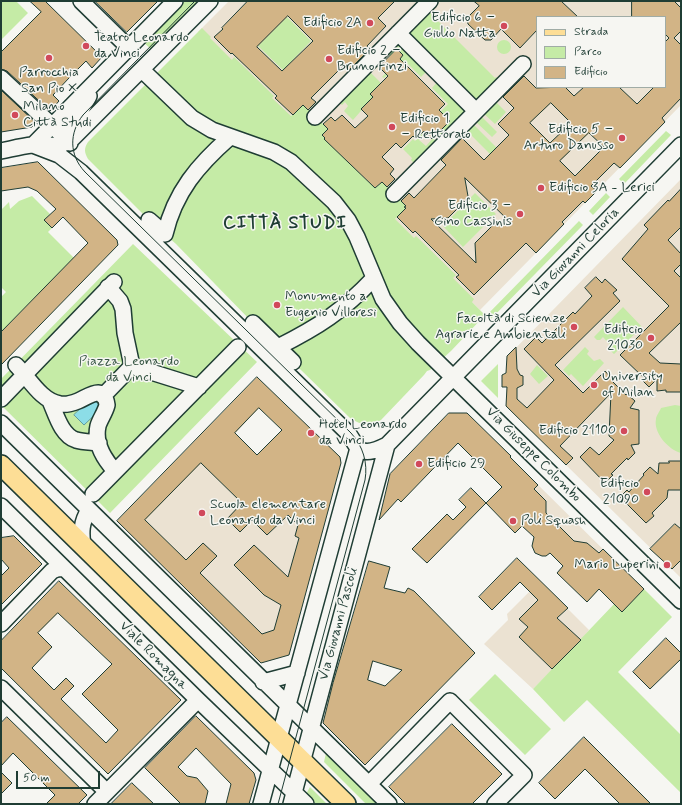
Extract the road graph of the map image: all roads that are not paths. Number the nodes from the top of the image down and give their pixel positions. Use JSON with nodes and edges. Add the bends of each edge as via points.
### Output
{"nodes":[{"id":1,"x":81,"y":1,"type":"edge"},
{"id":2,"x":210,"y":1,"type":"edge"},
{"id":3,"x":430,"y":1,"type":"edge"},
{"id":4,"x":171,"y":5,"type":"edge"},
{"id":5,"x":398,"y":33,"type":"junction"},
{"id":6,"x":129,"y":48,"type":"junction"},
{"id":7,"x":523,"y":64,"type":"dead end"},
{"id":8,"x":142,"y":70,"type":"junction"},
{"id":9,"x":1,"y":78,"type":"edge"},
{"id":10,"x":96,"y":83,"type":"junction"},
{"id":11,"x":476,"y":111,"type":"junction"},
{"id":12,"x":316,"y":117,"type":"dead end"},
{"id":13,"x":52,"y":126,"type":"junction"},
{"id":14,"x":230,"y":137,"type":"junction"},
{"id":15,"x":70,"y":141,"type":"junction"},
{"id":16,"x":33,"y":145,"type":"junction"},
{"id":17,"x":681,"y":145,"type":"edge"},
{"id":18,"x":1,"y":151,"type":"edge"},
{"id":19,"x":81,"y":172,"type":"junction"},
{"id":20,"x":394,"y":194,"type":"dead end"},
{"id":21,"x":168,"y":222,"type":"dead end"},
{"id":22,"x":374,"y":278,"type":"junction"},
{"id":23,"x":253,"y":324,"type":"dead end"},
{"id":24,"x":238,"y":347,"type":"dead end"},
{"id":25,"x":132,"y":366,"type":"junction"},
{"id":26,"x":20,"y":370,"type":"junction"},
{"id":27,"x":453,"y":377,"type":"junction"},
{"id":28,"x":199,"y":387,"type":"junction"},
{"id":29,"x":102,"y":396,"type":"junction"},
{"id":30,"x":1,"y":399,"type":"edge"},
{"id":31,"x":50,"y":401,"type":"junction"},
{"id":32,"x":1,"y":423,"type":"edge"},
{"id":33,"x":98,"y":443,"type":"junction"},
{"id":34,"x":387,"y":445,"type":"junction"},
{"id":35,"x":358,"y":448,"type":"junction"},
{"id":36,"x":1,"y":465,"type":"edge"},
{"id":37,"x":115,"y":471,"type":"junction"},
{"id":38,"x":93,"y":494,"type":"dead end"},
{"id":39,"x":1,"y":506,"type":"edge"},
{"id":40,"x":89,"y":510,"type":"junction"},
{"id":41,"x":8,"y":523,"type":"edge"},
{"id":42,"x":83,"y":546,"type":"junction"},
{"id":43,"x":64,"y":568,"type":"junction"},
{"id":44,"x":681,"y":601,"type":"edge"},
{"id":45,"x":1,"y":624,"type":"edge"},
{"id":46,"x":297,"y":673,"type":"junction"},
{"id":47,"x":263,"y":682,"type":"junction"},
{"id":48,"x":1,"y":688,"type":"edge"},
{"id":49,"x":198,"y":700,"type":"junction"},
{"id":50,"x":289,"y":706,"type":"junction"},
{"id":51,"x":311,"y":728,"type":"junction"},
{"id":52,"x":280,"y":738,"type":"junction"},
{"id":53,"x":302,"y":761,"type":"junction"},
{"id":54,"x":271,"y":770,"type":"junction"},
{"id":55,"x":368,"y":784,"type":"junction"},
{"id":56,"x":106,"y":792,"type":"junction"},
{"id":57,"x":292,"y":798,"type":"edge"},
{"id":58,"x":95,"y":804,"type":"edge"},
{"id":59,"x":261,"y":804,"type":"edge"},
{"id":60,"x":306,"y":804,"type":"edge"},
{"id":61,"x":346,"y":804,"type":"edge"},
{"id":62,"x":389,"y":804,"type":"edge"},
{"id":63,"x":495,"y":804,"type":"edge"}],
"edges":[{"from":1,"to":6,"type":"street"},
{"from":2,"to":8,"type":"street"},
{"from":3,"to":5,"type":"street"},
{"from":4,"to":6,"type":"street"},
{"from":5,"to":11,"type":"street"},
{"from":5,"to":12,"type":"street"},
{"from":6,"to":10,"type":"street"},
{"from":7,"to":11,"type":"street"},
{"from":8,"to":14,"type":"street","via":[[192,118]]},
{"from":8,"to":15,"type":"street"},
{"from":9,"to":13,"type":"street"},
{"from":10,"to":13,"type":"street"},
{"from":10,"to":15,"type":"street","via":[[73,125]]},
{"from":11,"to":20,"type":"street"},
{"from":13,"to":15,"type":"street"},
{"from":13,"to":16,"type":"street"},
{"from":14,"to":21,"type":"street","via":[[206,150],[185,184]]},
{"from":14,"to":22,"type":"street","via":[[250,142],[291,162],[334,202],[348,220]]},
{"from":15,"to":16,"type":"street","via":[[55,146]]},
{"from":15,"to":19,"type":"street","via":[[72,156]]},
{"from":16,"to":18,"type":"street"},
{"from":16,"to":19,"type":"street","via":[[59,156]]},
{"from":17,"to":27,"type":"street","name":"Via Giovanni Celoria"},
{"from":19,"to":35,"type":"street","via":[[348,433]]},
{"from":22,"to":23,"type":"street","via":[[359,300],[305,334],[287,351]]},
{"from":22,"to":27,"type":"street","via":[[383,299],[400,323]]},
{"from":24,"to":28,"type":"street"},
{"from":25,"to":26,"type":"street","via":[[123,309],[111,285],[87,301]]},
{"from":25,"to":28,"type":"street"},
{"from":25,"to":29,"type":"street"},
{"from":26,"to":30,"type":"street"},
{"from":26,"to":31,"type":"street"},
{"from":27,"to":34,"type":"street"},
{"from":27,"to":44,"type":"street","name":"Via Giuseppe Colombo"},
{"from":28,"to":37,"type":"street"},
{"from":29,"to":31,"type":"street","via":[[93,393],[81,400],[60,404]]},
{"from":29,"to":33,"type":"street","via":[[107,405],[98,426]]},
{"from":31,"to":33,"type":"street","via":[[67,434],[75,439]]},
{"from":32,"to":40,"type":"street"},
{"from":33,"to":37,"type":"street","via":[[103,456]]},
{"from":34,"to":35,"type":"street","via":[[370,451]]},
{"from":34,"to":51,"type":"street","name":"Via Giovanni Pascoli"},
{"from":35,"to":46,"type":"street","name":"Via Giovanni Pascoli"},
{"from":36,"to":42,"type":"main road","name":"Viale Romagna"},
{"from":37,"to":38,"type":"street"},
{"from":39,"to":41,"type":"street","name":"Viale Romagna"},
{"from":40,"to":42,"type":"street","via":[[82,524]]},
{"from":40,"to":47,"type":"street"},
{"from":41,"to":43,"type":"street","name":"Viale Romagna"},
{"from":42,"to":52,"type":"main road","name":"Viale Romagna"},
{"from":43,"to":45,"type":"street","via":[[52,571]]},
{"from":43,"to":49,"type":"street","name":"Viale Romagna"},
{"from":46,"to":47,"type":"street"},
{"from":46,"to":50,"type":"street","name":"Via Giovanni Pascoli"},
{"from":47,"to":50,"type":"street"},
{"from":48,"to":56,"type":"street"},
{"from":49,"to":54,"type":"street","name":"Viale Romagna"},
{"from":49,"to":56,"type":"street"},
{"from":50,"to":51,"type":"street"},
{"from":50,"to":52,"type":"street","name":"Via Giovanni Pascoli"},
{"from":51,"to":53,"type":"street","name":"Via Giovanni Pascoli"},
{"from":51,"to":55,"type":"street"},
{"from":52,"to":53,"type":"main road","name":"Viale Romagna"},
{"from":52,"to":54,"type":"street","name":"Via Giovanni Pascoli"},
{"from":53,"to":57,"type":"street","name":"Via Giovanni Pascoli"},
{"from":53,"to":61,"type":"main road","name":"Viale Romagna"},
{"from":54,"to":57,"type":"street","name":"Viale Romagna"},
{"from":54,"to":59,"type":"street","name":"Via Giovanni Pascoli"},
{"from":55,"to":62,"type":"street"},
{"from":55,"to":63,"type":"street","via":[[450,701],[524,775]]},
{"from":56,"to":58,"type":"street"},
{"from":57,"to":60,"type":"street","name":"Viale Romagna"}]}
